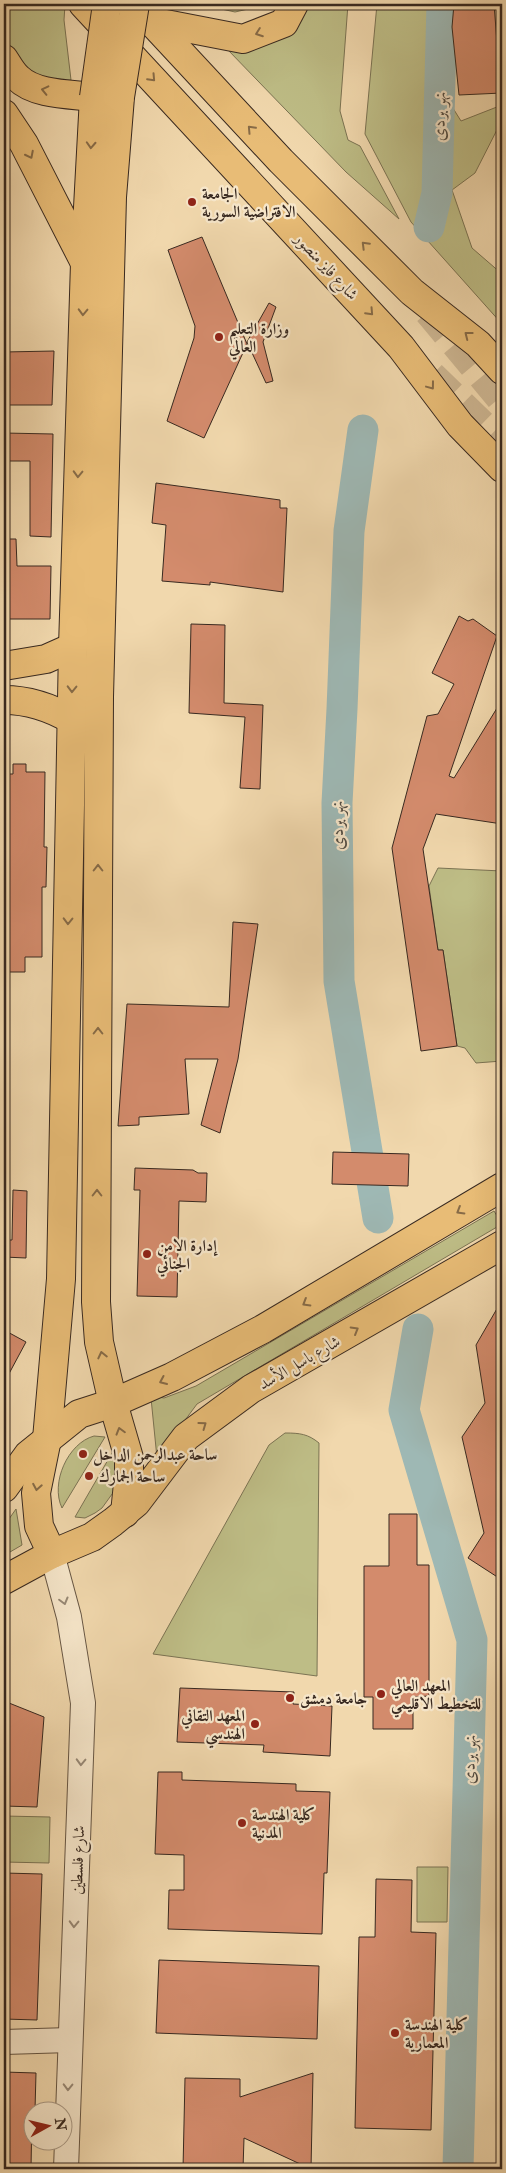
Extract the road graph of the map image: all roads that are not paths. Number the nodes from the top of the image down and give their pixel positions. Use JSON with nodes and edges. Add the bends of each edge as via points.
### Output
{"nodes":[{"id":1,"x":83,"y":4,"type":"edge"},
{"id":2,"x":107,"y":4,"type":"edge"},
{"id":3,"x":294,"y":4,"type":"edge"},
{"id":4,"x":142,"y":12,"type":"edge"},
{"id":5,"x":4,"y":58,"type":"edge"},
{"id":6,"x":107,"y":97,"type":"junction"},
{"id":7,"x":4,"y":114,"type":"edge"},
{"id":8,"x":85,"y":263,"type":"junction"},
{"id":9,"x":502,"y":370,"type":"edge"},
{"id":10,"x":502,"y":468,"type":"edge"},
{"id":11,"x":73,"y":647,"type":"junction"},
{"id":12,"x":4,"y":666,"type":"edge"},
{"id":13,"x":4,"y":700,"type":"edge"},
{"id":14,"x":72,"y":720,"type":"junction"},
{"id":15,"x":502,"y":1186,"type":"edge"},
{"id":16,"x":502,"y":1246,"type":"edge"},
{"id":17,"x":113,"y":1403,"type":"junction"},
{"id":18,"x":47,"y":1439,"type":"junction"},
{"id":19,"x":4,"y":1488,"type":"edge"},
{"id":20,"x":125,"y":1513,"type":"junction"},
{"id":21,"x":52,"y":1554,"type":"junction"},
{"id":22,"x":5,"y":1575,"type":"edge"},
{"id":23,"x":70,"y":2040,"type":"junction"},
{"id":24,"x":4,"y":2042,"type":"edge"},
{"id":25,"x":66,"y":2169,"type":"edge"}],
"edges":[{"from":1,"to":10,"type":"main road","name":"شارع فايز منصور","one_way":true,"via":[[402,347],[460,425]]},
{"from":2,"to":6,"type":"main road","bridge":true},
{"from":3,"to":4,"type":"main road","one_way":true,"via":[[284,24],[242,39]]},
{"from":4,"to":6,"type":"main road","bridge":true},
{"from":9,"to":4,"type":"main road","one_way":true,"via":[[478,344],[412,292],[281,161]]},
{"from":6,"to":5,"type":"main road","one_way":true,"via":[[48,91],[32,86],[18,78]]},
{"from":6,"to":8,"type":"main road","one_way":true},
{"from":17,"to":6,"type":"main road","one_way":true,"via":[[99,1342],[96,1302],[99,765],[112,197]]},
{"from":7,"to":8,"type":"main road","one_way":true,"via":[[24,144]]},
{"from":8,"to":11,"type":"main road","one_way":true},
{"from":11,"to":12,"type":"main road","via":[[46,659]]},
{"from":11,"to":14,"type":"main road","one_way":true},
{"from":13,"to":14,"type":"main road","via":[[45,706]]},
{"from":14,"to":18,"type":"main road","one_way":true,"via":[[61,1279]]},
{"from":15,"to":17,"type":"main road","one_way":true,"via":[[263,1329],[172,1377]]},
{"from":20,"to":16,"type":"main road","name":"شارع باسل الأسد","one_way":true,"via":[[186,1437],[251,1389]]},
{"from":17,"to":18,"type":"main road","via":[[79,1414]]},
{"from":20,"to":17,"type":"main road","one_way":true,"via":[[129,1458]]},
{"from":18,"to":19,"type":"main road","via":[[28,1455]]},
{"from":18,"to":21,"type":"main road","one_way":true,"via":[[36,1492],[36,1510],[39,1526]]},
{"from":20,"to":21,"type":"main road","name":"شارع باسل الأسد","via":[[92,1537]]},
{"from":21,"to":22,"type":"main road","name":"شارع باسل الأسد"},
{"from":21,"to":23,"type":"street","name":"شارع فلسطين","one_way":true,"via":[[69,1617],[83,1703]]},
{"from":23,"to":24,"type":"street"},
{"from":23,"to":25,"type":"street","name":"شارع فلسطين","one_way":true}]}
